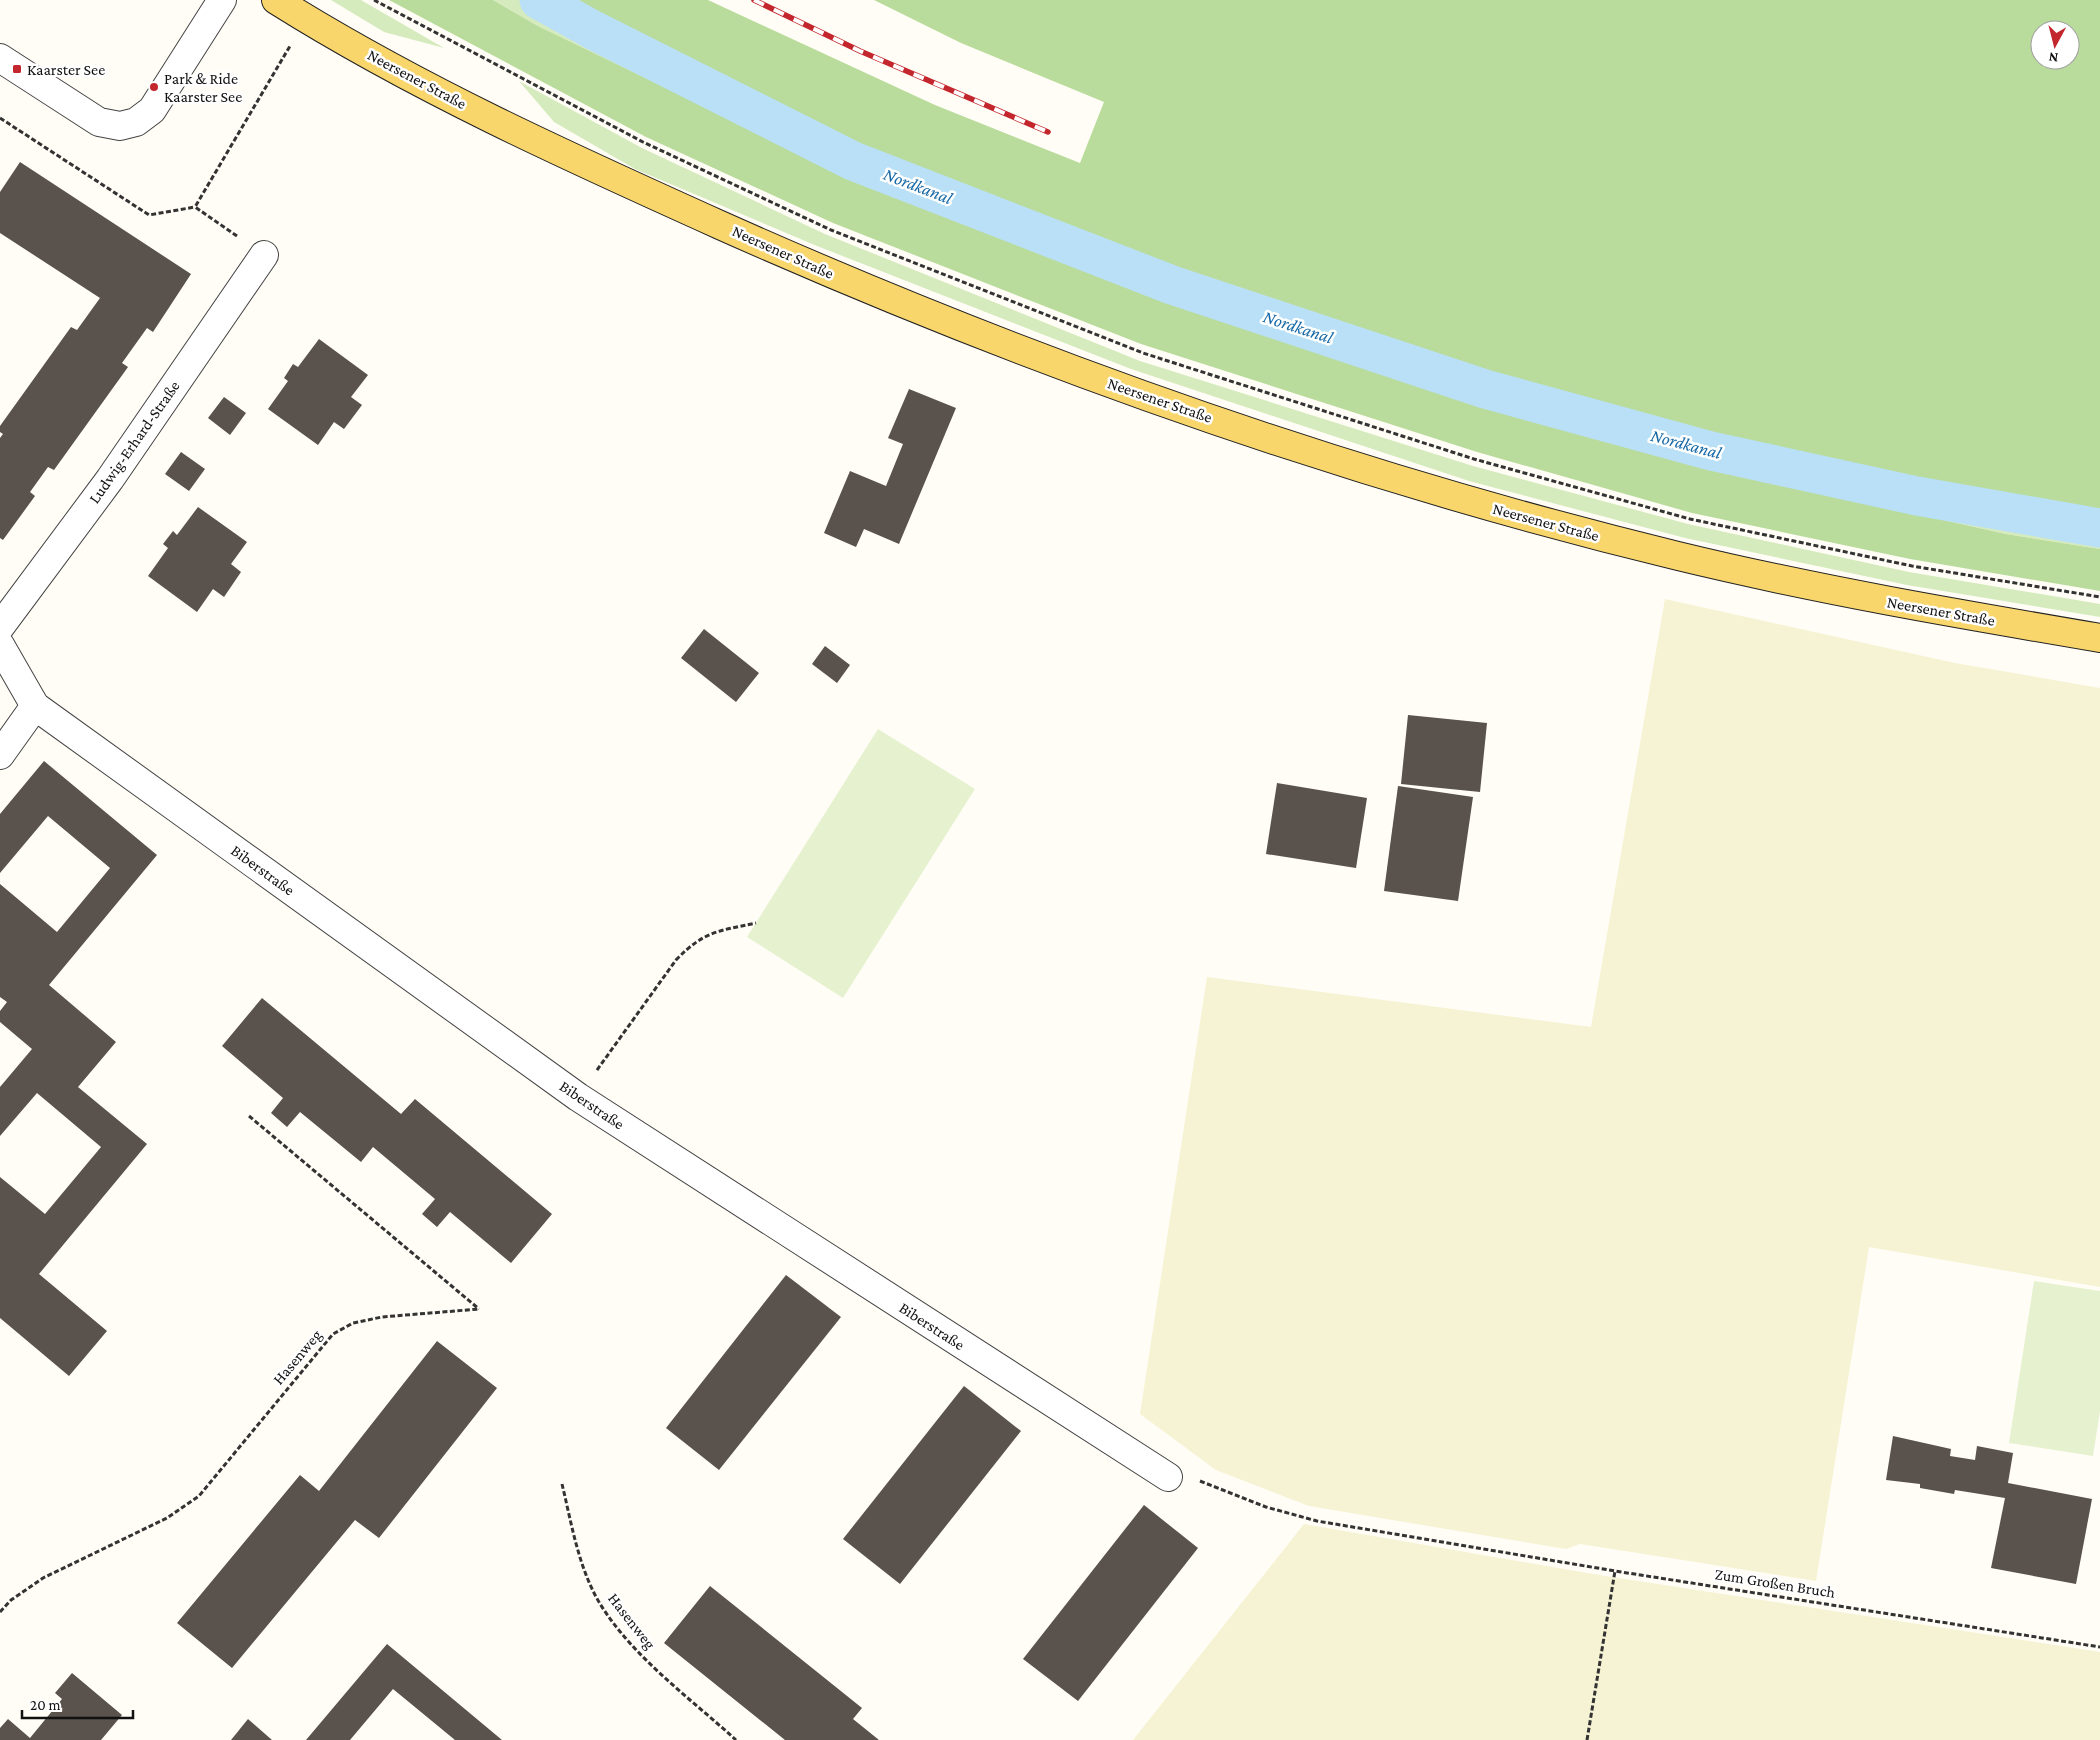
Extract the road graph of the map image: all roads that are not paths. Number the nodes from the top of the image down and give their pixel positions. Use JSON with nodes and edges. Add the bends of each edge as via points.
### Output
{"nodes":[{"id":1,"x":222,"y":0,"type":"edge"},
{"id":2,"x":276,"y":0,"type":"edge"},
{"id":3,"x":0,"y":58,"type":"edge"},
{"id":4,"x":264,"y":255,"type":"road end"},
{"id":5,"x":0,"y":627,"type":"edge"},
{"id":6,"x":2100,"y":638,"type":"edge"},
{"id":7,"x":0,"y":645,"type":"edge"},
{"id":8,"x":36,"y":706,"type":"junction"},
{"id":9,"x":0,"y":755,"type":"edge"},
{"id":10,"x":1168,"y":1477,"type":"road end"}],
"edges":[{"from":1,"to":3,"type":"street","via":[[152,110],[136,122],[120,126],[99,122]]},
{"from":2,"to":6,"type":"main road","name":"Neersener Straße","via":[[454,100],[630,184],[818,268],[1134,392],[1460,499],[1664,553],[1908,606]]},
{"from":4,"to":5,"type":"street","name":"Ludwig-Erhard-Straße","via":[[110,478]]},
{"from":7,"to":8,"type":"street"},
{"from":8,"to":9,"type":"street"},
{"from":8,"to":10,"type":"street","name":"Biberstraße","via":[[578,1097]]}]}
